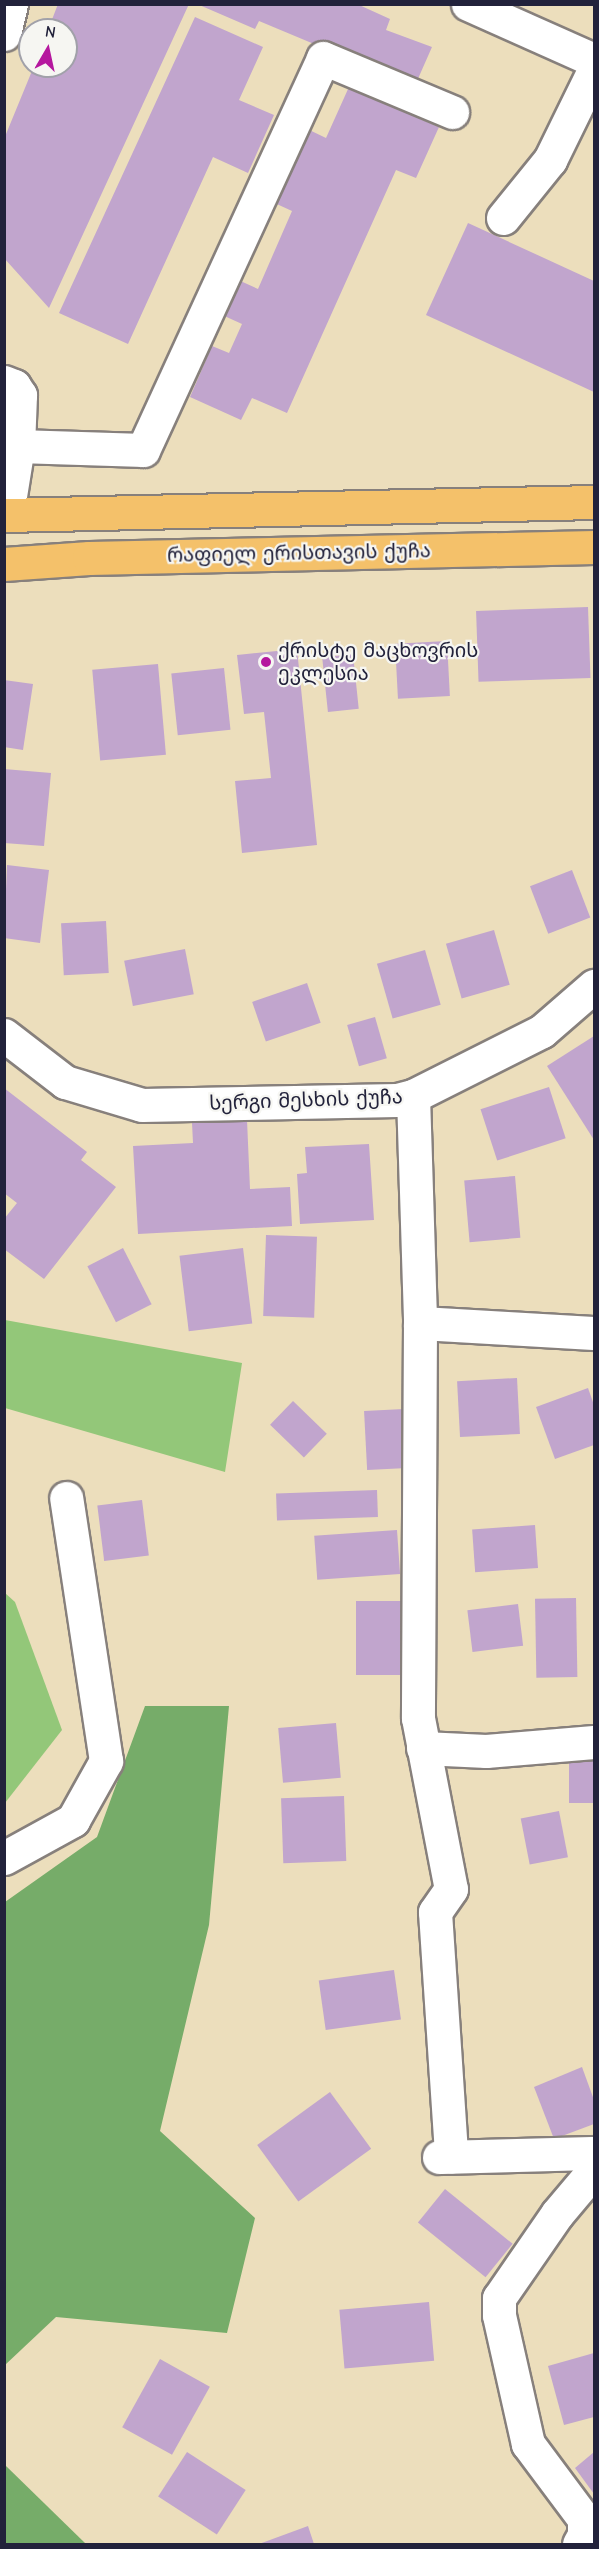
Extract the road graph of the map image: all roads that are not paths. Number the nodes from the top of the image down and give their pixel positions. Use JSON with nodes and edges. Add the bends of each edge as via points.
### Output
{"nodes":[{"id":1,"x":11,"y":4,"type":"edge"},
{"id":2,"x":468,"y":4,"type":"edge"},
{"id":3,"x":4,"y":34,"type":"edge"},
{"id":4,"x":594,"y":60,"type":"edge"},
{"id":5,"x":594,"y":70,"type":"edge"},
{"id":6,"x":452,"y":112,"type":"dead end"},
{"id":7,"x":503,"y":218,"type":"dead end"},
{"id":8,"x":4,"y":382,"type":"edge"},
{"id":9,"x":18,"y":446,"type":"junction"},
{"id":10,"x":594,"y":502,"type":"edge"},
{"id":11,"x":6,"y":515,"type":"edge"},
{"id":12,"x":594,"y":547,"type":"edge"},
{"id":13,"x":4,"y":564,"type":"edge"},
{"id":14,"x":594,"y":986,"type":"edge"},
{"id":15,"x":4,"y":1035,"type":"edge"},
{"id":16,"x":413,"y":1096,"type":"junction"},
{"id":17,"x":420,"y":1323,"type":"junction"},
{"id":18,"x":594,"y":1333,"type":"edge"},
{"id":19,"x":66,"y":1498,"type":"dead end"},
{"id":20,"x":594,"y":1742,"type":"edge"},
{"id":21,"x":423,"y":1748,"type":"junction"},
{"id":22,"x":4,"y":1858,"type":"edge"},
{"id":23,"x":594,"y":2153,"type":"edge"},
{"id":24,"x":594,"y":2170,"type":"edge"},
{"id":25,"x":579,"y":2544,"type":"edge"}],
"edges":[{"from":1,"to":3,"type":"street"},
{"from":2,"to":4,"type":"street"},
{"from":5,"to":7,"type":"street","via":[[550,160]]},
{"from":6,"to":9,"type":"street","via":[[323,58],[143,450]]},
{"from":8,"to":9,"type":"street","via":[[14,386],[20,395]]},
{"from":9,"to":11,"type":"street"},
{"from":10,"to":11,"type":"main road"},
{"from":12,"to":13,"type":"main road","name":"რაფიელ ერისთავის ქუჩა","via":[[89,558]]},
{"from":14,"to":16,"type":"street","name":"სერგი მესხის ქუჩა","via":[[542,1031]]},
{"from":15,"to":16,"type":"street","name":"სერგი მესხის ქუჩა","via":[[65,1082],[142,1105],[397,1100]]},
{"from":16,"to":17,"type":"street"},
{"from":17,"to":18,"type":"street"},
{"from":17,"to":21,"type":"street","via":[[418,1718]]},
{"from":19,"to":22,"type":"street","via":[[106,1761],[73,1820]]},
{"from":20,"to":21,"type":"street","via":[[486,1751]]},
{"from":21,"to":23,"type":"street","via":[[451,1889],[435,1912],[445,2157]]},
{"from":24,"to":25,"type":"street","via":[[556,2214],[499,2298],[499,2315],[528,2444],[584,2519],[586,2526]]}]}
